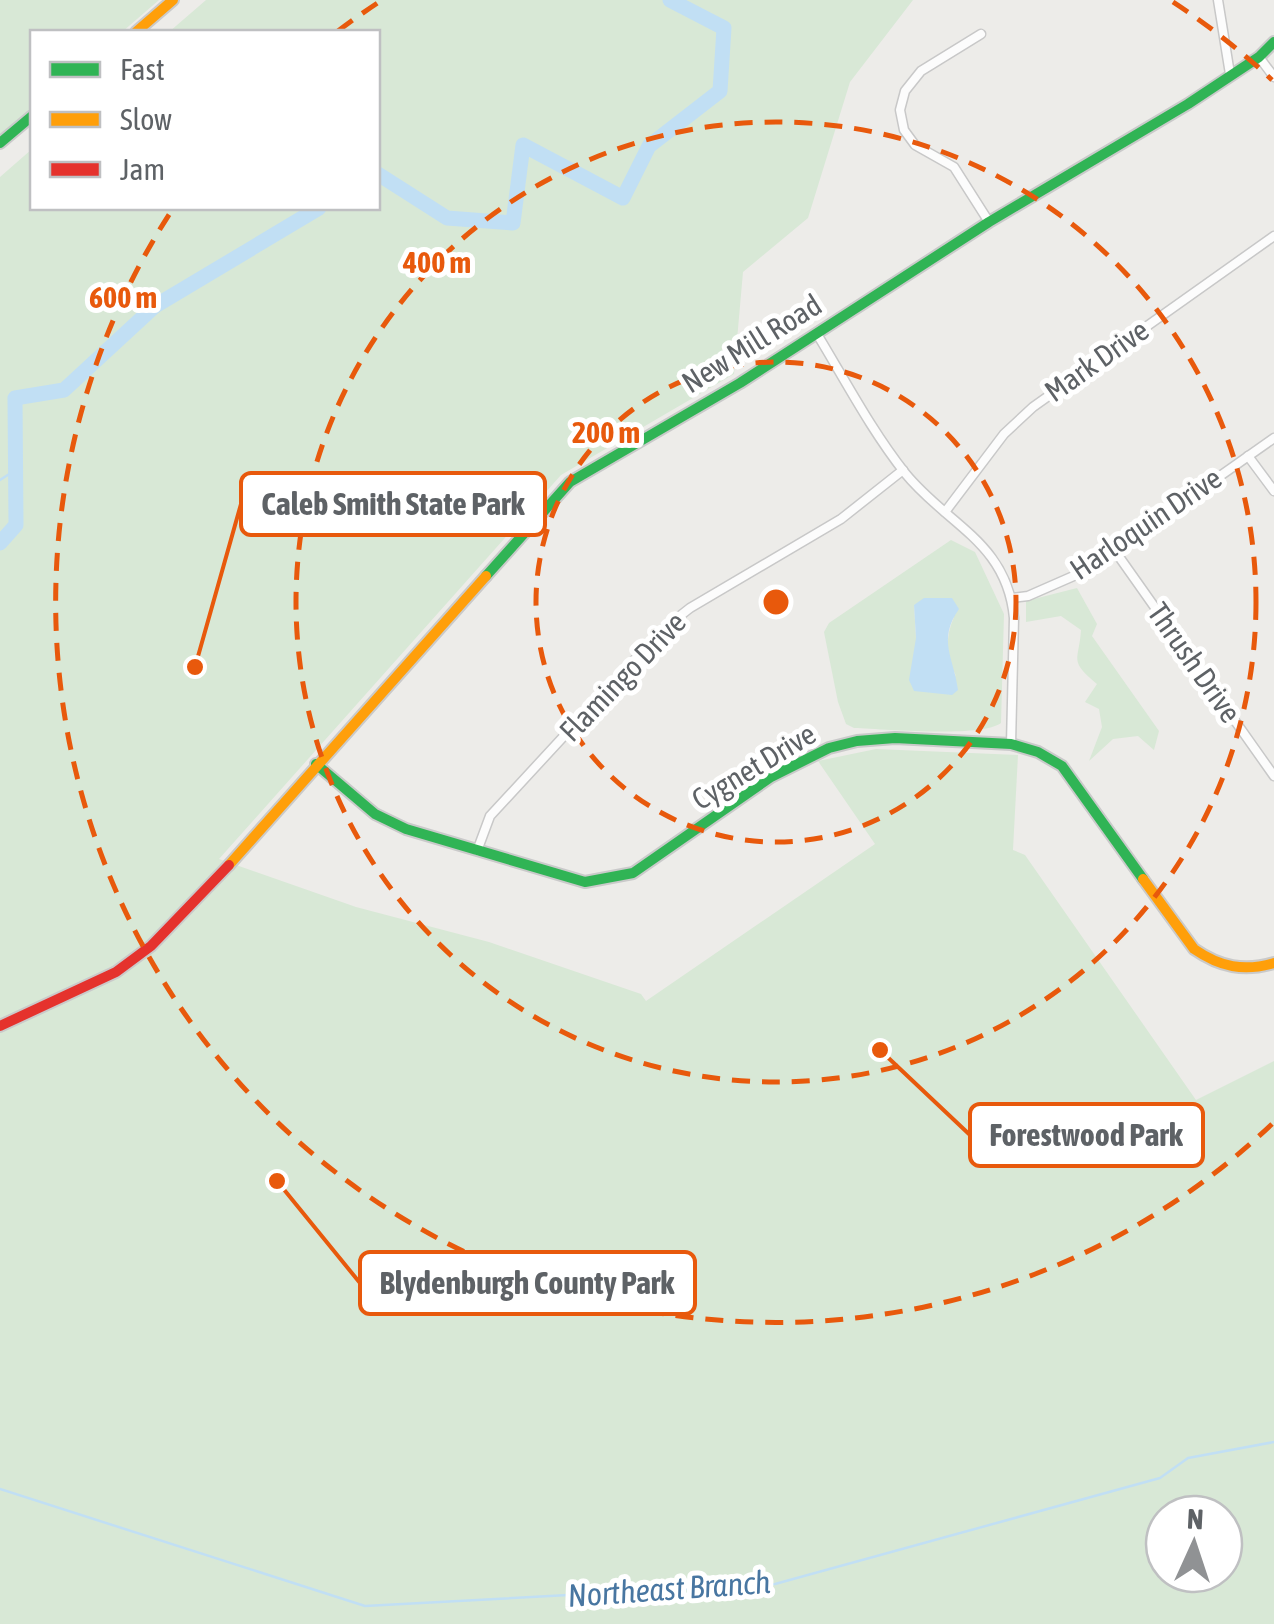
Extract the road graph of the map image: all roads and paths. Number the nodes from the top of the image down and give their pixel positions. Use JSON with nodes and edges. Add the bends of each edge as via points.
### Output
{"nodes":[{"id":1,"x":174,"y":0,"type":"edge"},
{"id":2,"x":1218,"y":0,"type":"edge"},
{"id":3,"x":138,"y":30,"type":"edge"},
{"id":4,"x":980,"y":34,"type":"dead end"},
{"id":5,"x":1274,"y":42,"type":"edge"},
{"id":6,"x":1260,"y":56,"type":"junction"},
{"id":7,"x":1230,"y":74,"type":"junction"},
{"id":8,"x":1274,"y":77,"type":"edge"},
{"id":9,"x":30,"y":118,"type":"edge"},
{"id":10,"x":0,"y":143,"type":"edge"},
{"id":11,"x":989,"y":222,"type":"junction"},
{"id":12,"x":1274,"y":236,"type":"edge"},
{"id":13,"x":817,"y":334,"type":"junction"},
{"id":14,"x":1274,"y":438,"type":"edge"},
{"id":15,"x":1248,"y":456,"type":"junction"},
{"id":16,"x":903,"y":470,"type":"junction"},
{"id":17,"x":1274,"y":491,"type":"edge"},
{"id":18,"x":945,"y":512,"type":"junction"},
{"id":19,"x":1115,"y":551,"type":"junction"},
{"id":20,"x":1012,"y":598,"type":"junction"},
{"id":21,"x":1011,"y":744,"type":"junction"},
{"id":22,"x":316,"y":764,"type":"junction"},
{"id":23,"x":1274,"y":776,"type":"edge"},
{"id":24,"x":477,"y":850,"type":"junction"},
{"id":25,"x":1274,"y":963,"type":"edge"},
{"id":26,"x":0,"y":1026,"type":"edge"}],
"edges":[{"from":1,"to":3,"type":"street"},
{"from":2,"to":7,"type":"street"},
{"from":4,"to":11,"type":"street","via":[[921,71],[900,110],[915,145],[954,167]]},
{"from":5,"to":6,"type":"street","name":"New Mill Road"},
{"from":6,"to":7,"type":"street","name":"New Mill Road"},
{"from":6,"to":8,"type":"street"},
{"from":7,"to":11,"type":"street","name":"New Mill Road"},
{"from":9,"to":10,"type":"street"},
{"from":11,"to":13,"type":"street","name":"New Mill Road"},
{"from":12,"to":18,"type":"street","name":"Mark Drive","via":[[1033,406]]},
{"from":13,"to":16,"type":"street"},
{"from":13,"to":22,"type":"street","name":"New Mill Road","via":[[570,482]]},
{"from":14,"to":15,"type":"street","name":"Harloquin Drive"},
{"from":15,"to":17,"type":"street"},
{"from":15,"to":19,"type":"street","name":"Harloquin Drive"},
{"from":16,"to":18,"type":"street"},
{"from":16,"to":24,"type":"street","name":"Flamingo Drive","via":[[841,519],[662,630],[490,816]]},
{"from":18,"to":20,"type":"street","via":[[987,548]]},
{"from":19,"to":20,"type":"street","name":"Harloquin Drive","via":[[1085,571]]},
{"from":19,"to":23,"type":"street","name":"Thrush Drive"},
{"from":20,"to":21,"type":"street"},
{"from":21,"to":24,"type":"street","name":"Cygnet Drive","via":[[876,739],[834,747],[790,767],[633,873],[608,880],[564,877]]},
{"from":21,"to":25,"type":"street","name":"Cygnet Drive","via":[[1047,754],[1062,766],[1194,950],[1231,968]]},
{"from":22,"to":24,"type":"street","name":"Cygnet Drive","via":[[375,814]]},
{"from":22,"to":26,"type":"street","name":"New Mill Road","via":[[151,946],[116,972]]}]}
